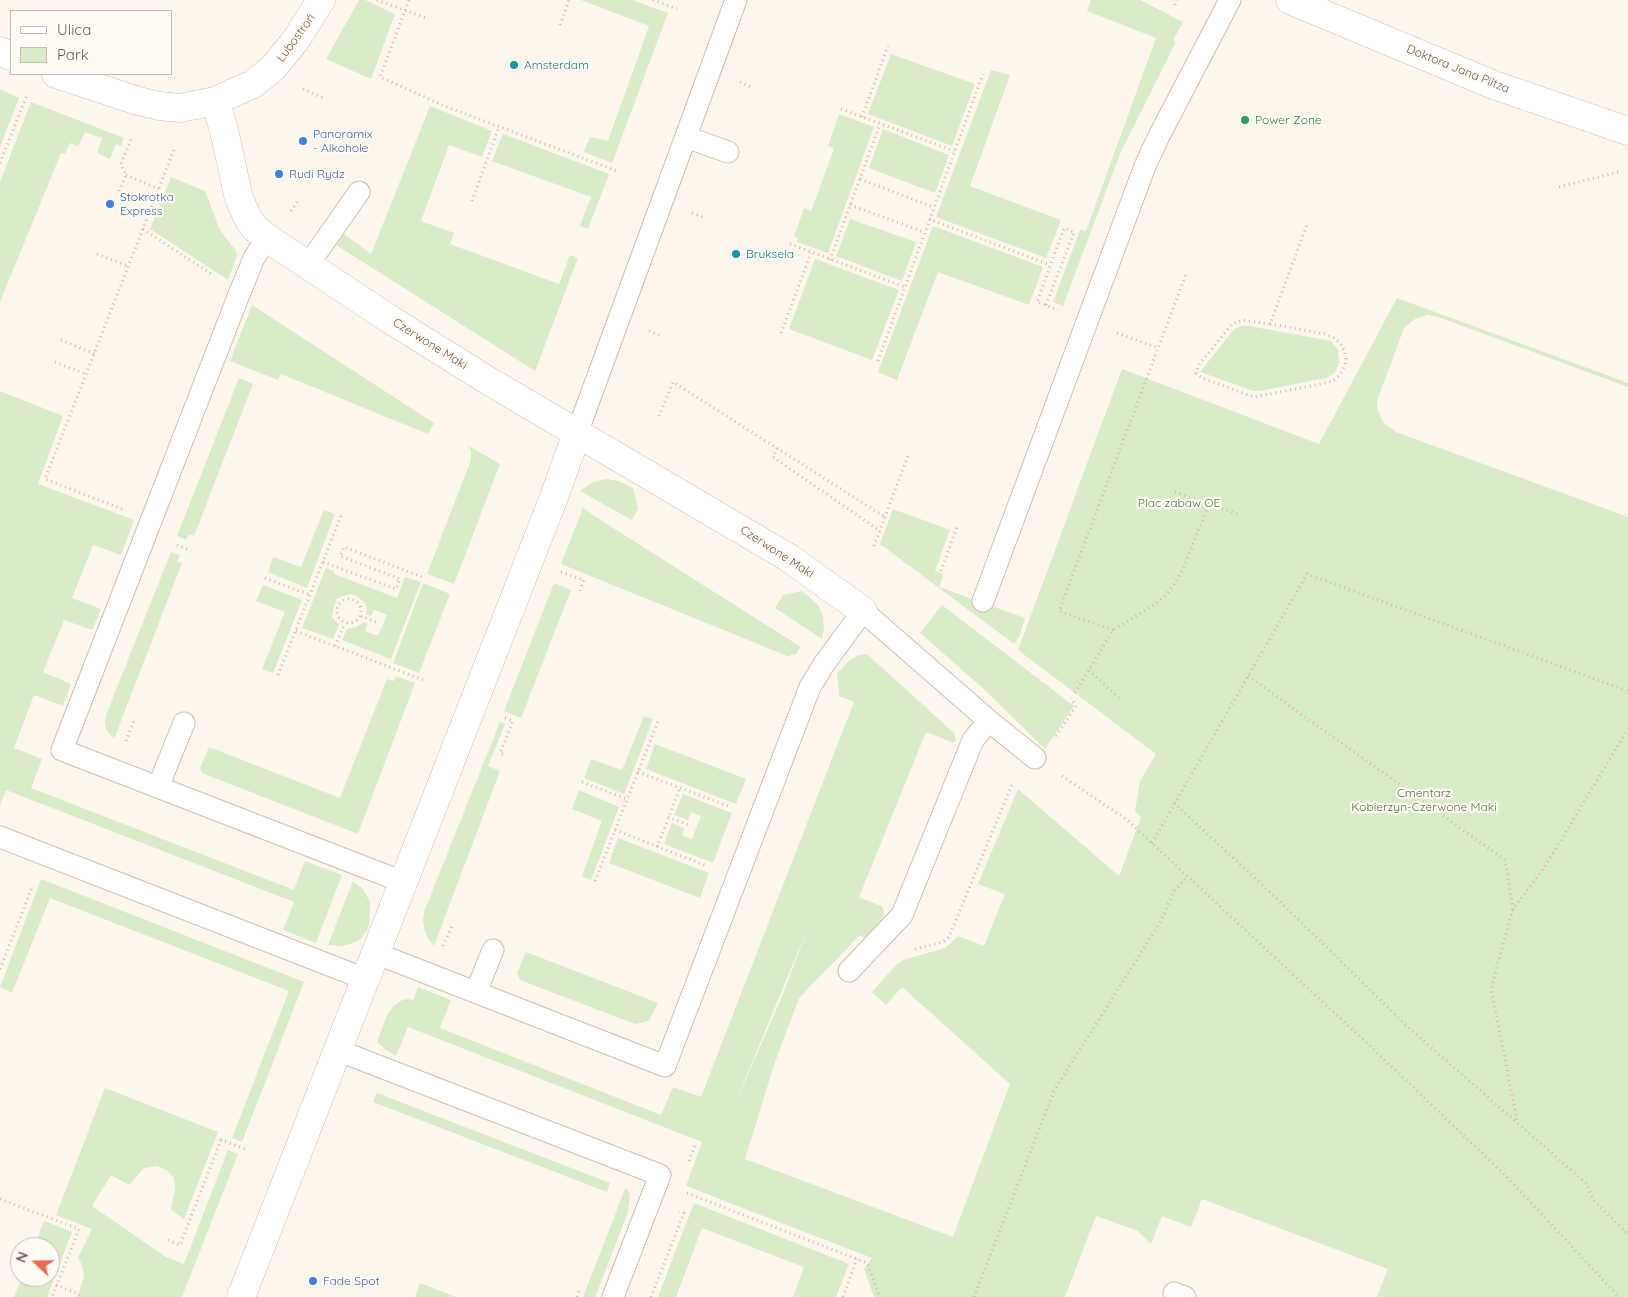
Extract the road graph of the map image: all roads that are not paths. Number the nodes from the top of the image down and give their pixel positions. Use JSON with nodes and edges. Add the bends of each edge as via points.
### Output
{"nodes":[{"id":1,"x":322,"y":0,"type":"edge"},
{"id":2,"x":736,"y":0,"type":"edge"},
{"id":3,"x":1230,"y":0,"type":"edge"},
{"id":4,"x":1290,"y":0,"type":"edge"},
{"id":5,"x":59,"y":75,"type":"edge"},
{"id":6,"x":215,"y":101,"type":"junction"},
{"id":7,"x":1628,"y":131,"type":"edge"},
{"id":8,"x":686,"y":137,"type":"junction"},
{"id":9,"x":728,"y":152,"type":"dead end"},
{"id":10,"x":359,"y":192,"type":"dead end"},
{"id":11,"x":267,"y":238,"type":"junction"},
{"id":12,"x":308,"y":265,"type":"junction"},
{"id":13,"x":577,"y":433,"type":"junction"},
{"id":14,"x":983,"y":600,"type":"dead end"},
{"id":15,"x":863,"y":612,"type":"junction"},
{"id":16,"x":989,"y":721,"type":"junction"},
{"id":17,"x":184,"y":723,"type":"dead end"},
{"id":18,"x":1037,"y":760,"type":"road end"},
{"id":19,"x":158,"y":787,"type":"junction"},
{"id":20,"x":0,"y":837,"type":"edge"},
{"id":21,"x":403,"y":882,"type":"junction"},
{"id":22,"x":493,"y":950,"type":"dead end"},
{"id":23,"x":375,"y":953,"type":"junction"},
{"id":24,"x":849,"y":971,"type":"dead end"},
{"id":25,"x":365,"y":979,"type":"junction"},
{"id":26,"x":476,"y":992,"type":"junction"},
{"id":27,"x":337,"y":1050,"type":"junction"},
{"id":28,"x":240,"y":1297,"type":"edge"},
{"id":29,"x":613,"y":1297,"type":"edge"}],
"edges":[{"from":1,"to":6,"type":"street","name":"Lubostroń","via":[[273,68],[253,84]]},
{"from":2,"to":8,"type":"lane"},
{"from":3,"to":14,"type":"lane","via":[[1145,166]]},
{"from":4,"to":7,"type":"street","name":"Doktora Jana Piltza","via":[[1494,86]]},
{"from":5,"to":6,"type":"street","via":[[159,106],[180,108]]},
{"from":6,"to":11,"type":"street","name":"Czerwone Maki","via":[[239,199],[249,220]]},
{"from":8,"to":9,"type":"lane"},
{"from":8,"to":13,"type":"lane"},
{"from":10,"to":12,"type":"lane"},
{"from":11,"to":12,"type":"street","name":"Czerwone Maki"},
{"from":11,"to":19,"type":"lane","via":[[254,258],[62,750]]},
{"from":12,"to":13,"type":"street","name":"Czerwone Maki","via":[[487,380]]},
{"from":13,"to":15,"type":"street","name":"Czerwone Maki","via":[[789,558]]},
{"from":13,"to":21,"type":"street"},
{"from":15,"to":16,"type":"lane"},
{"from":15,"to":26,"type":"lane","via":[[810,687],[665,1066]]},
{"from":16,"to":18,"type":"lane"},
{"from":16,"to":24,"type":"lane","via":[[973,740],[902,915]]},
{"from":17,"to":19,"type":"lane"},
{"from":19,"to":21,"type":"lane"},
{"from":20,"to":25,"type":"lane"},
{"from":21,"to":23,"type":"street"},
{"from":22,"to":26,"type":"lane"},
{"from":23,"to":25,"type":"street"},
{"from":23,"to":26,"type":"lane"},
{"from":25,"to":27,"type":"street"},
{"from":27,"to":28,"type":"street"},
{"from":27,"to":29,"type":"lane","via":[[660,1175]]}]}
